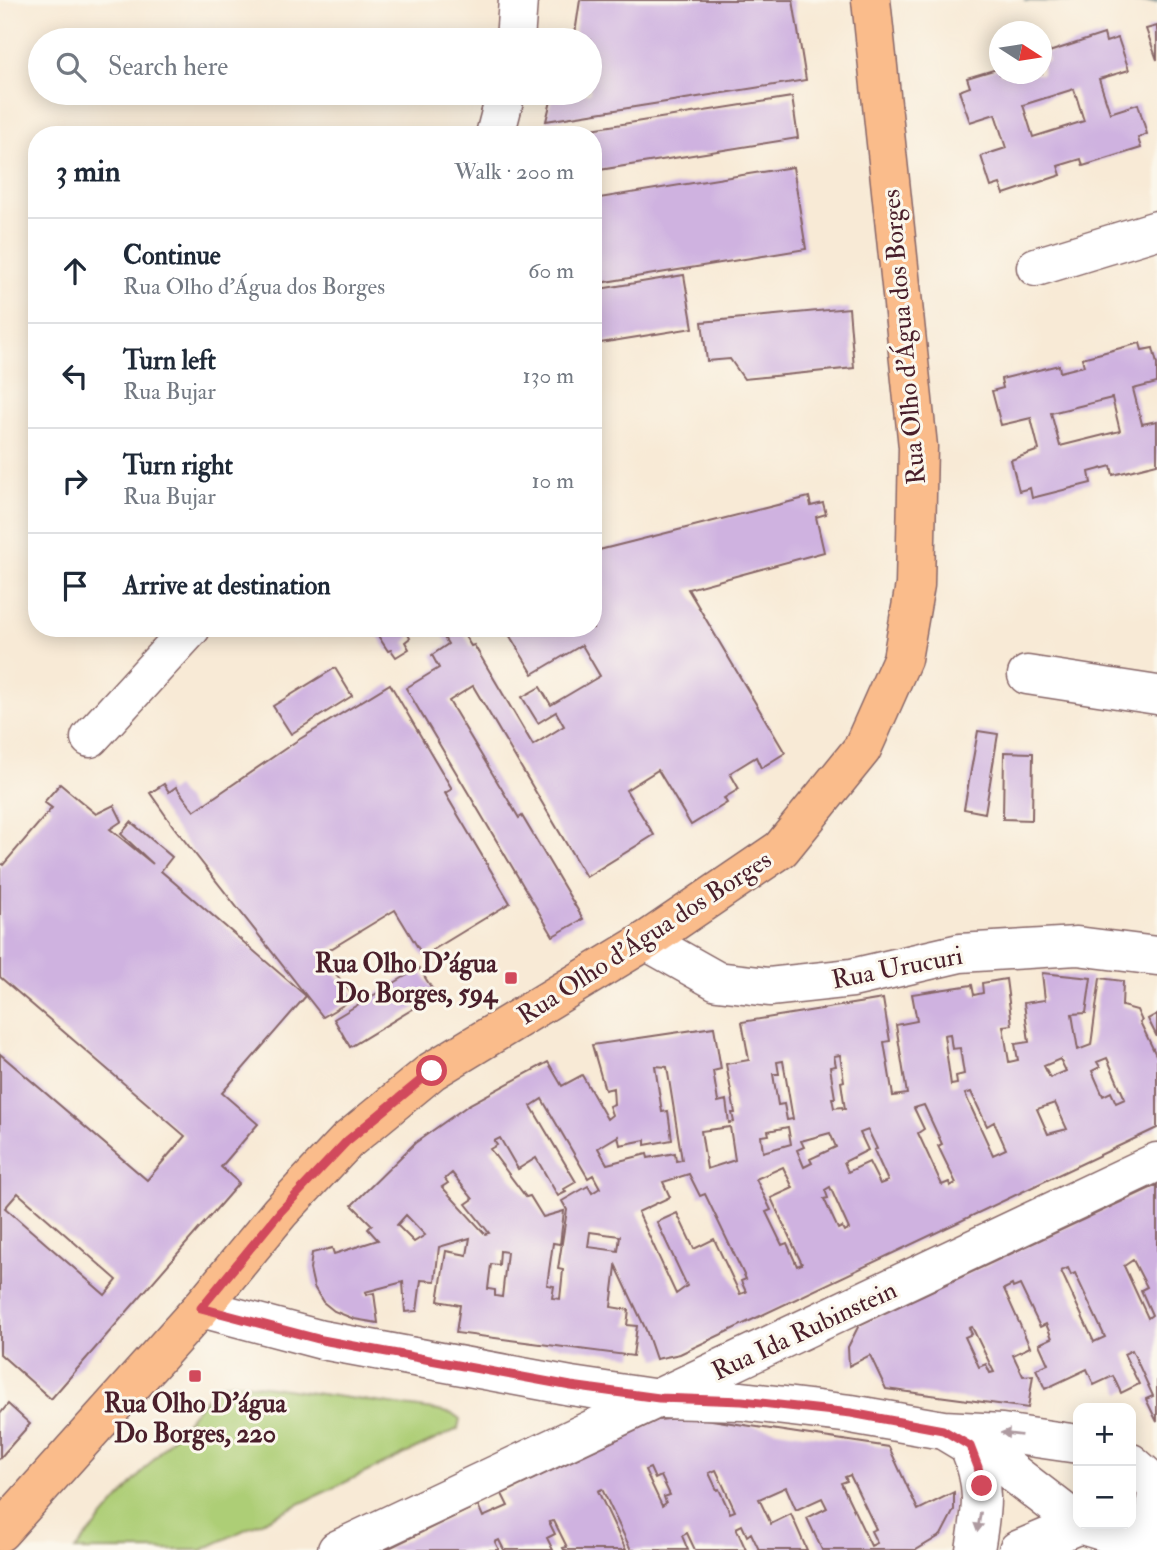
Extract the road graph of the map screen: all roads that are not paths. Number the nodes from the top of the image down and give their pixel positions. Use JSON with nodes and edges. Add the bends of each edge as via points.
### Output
{"nodes":[{"id":1,"x":518,"y":0,"type":"edge"},
{"id":2,"x":871,"y":0,"type":"edge"},
{"id":3,"x":516,"y":28,"type":"edge"},
{"id":4,"x":503,"y":105,"type":"edge"},
{"id":5,"x":497,"y":126,"type":"edge"},
{"id":6,"x":1157,"y":230,"type":"edge"},
{"id":7,"x":1036,"y":267,"type":"dead end"},
{"id":8,"x":183,"y":637,"type":"edge"},
{"id":9,"x":1027,"y":675,"type":"dead end"},
{"id":10,"x":1157,"y":695,"type":"edge"},
{"id":11,"x":90,"y":738,"type":"dead end"},
{"id":12,"x":646,"y":941,"type":"junction"},
{"id":13,"x":1157,"y":956,"type":"edge"},
{"id":14,"x":1157,"y":1163,"type":"edge"},
{"id":15,"x":201,"y":1308,"type":"junction"},
{"id":16,"x":659,"y":1398,"type":"junction"},
{"id":17,"x":956,"y":1438,"type":"junction"},
{"id":18,"x":1073,"y":1444,"type":"edge"},
{"id":19,"x":1073,"y":1446,"type":"edge"},
{"id":20,"x":1134,"y":1466,"type":"edge"},
{"id":21,"x":1157,"y":1488,"type":"edge"},
{"id":22,"x":1037,"y":1491,"type":"junction"},
{"id":23,"x":1136,"y":1497,"type":"edge"},
{"id":24,"x":1073,"y":1519,"type":"edge"},
{"id":25,"x":1073,"y":1527,"type":"edge"},
{"id":26,"x":1095,"y":1529,"type":"edge"},
{"id":27,"x":0,"y":1532,"type":"edge"},
{"id":28,"x":1154,"y":1547,"type":"edge"},
{"id":29,"x":337,"y":1550,"type":"edge"},
{"id":30,"x":975,"y":1550,"type":"edge"},
{"id":31,"x":1018,"y":1550,"type":"edge"}],
"edges":[{"from":1,"to":3,"type":"street"},
{"from":2,"to":12,"type":"main road","name":"Rua Olho d'Água dos Borges","via":[[918,447],[915,584],[902,659],[862,749],[781,849]]},
{"from":4,"to":5,"type":"street"},
{"from":6,"to":7,"type":"street"},
{"from":8,"to":11,"type":"street"},
{"from":9,"to":10,"type":"street"},
{"from":12,"to":13,"type":"street","name":"Rua Urucuri","via":[[717,981],[769,987],[852,978],[960,953],[1077,946]]},
{"from":12,"to":15,"type":"main road","name":"Rua Olho d'Água dos Borges","via":[[432,1071],[347,1141],[280,1212]]},
{"from":14,"to":16,"type":"street","name":"Rua Ida Rubinstein"},
{"from":15,"to":16,"type":"street","via":[[322,1340]]},
{"from":15,"to":27,"type":"main road","name":"Rua Olho d'Água dos Borges"},
{"from":16,"to":17,"type":"street","via":[[851,1413]]},
{"from":16,"to":29,"type":"street","name":"Rua Ida Rubinstein"},
{"from":18,"to":17,"type":"street","one_way":true,"via":[[1002,1433]]},
{"from":17,"to":22,"type":"street"},
{"from":17,"to":30,"type":"street","one_way":true,"via":[[978,1467],[982,1486]]},
{"from":19,"to":22,"type":"street","via":[[1060,1456]]},
{"from":20,"to":21,"type":"street"},
{"from":21,"to":23,"type":"street"},
{"from":21,"to":28,"type":"street"},
{"from":22,"to":24,"type":"street"},
{"from":25,"to":31,"type":"street"},
{"from":26,"to":28,"type":"street"}]}
